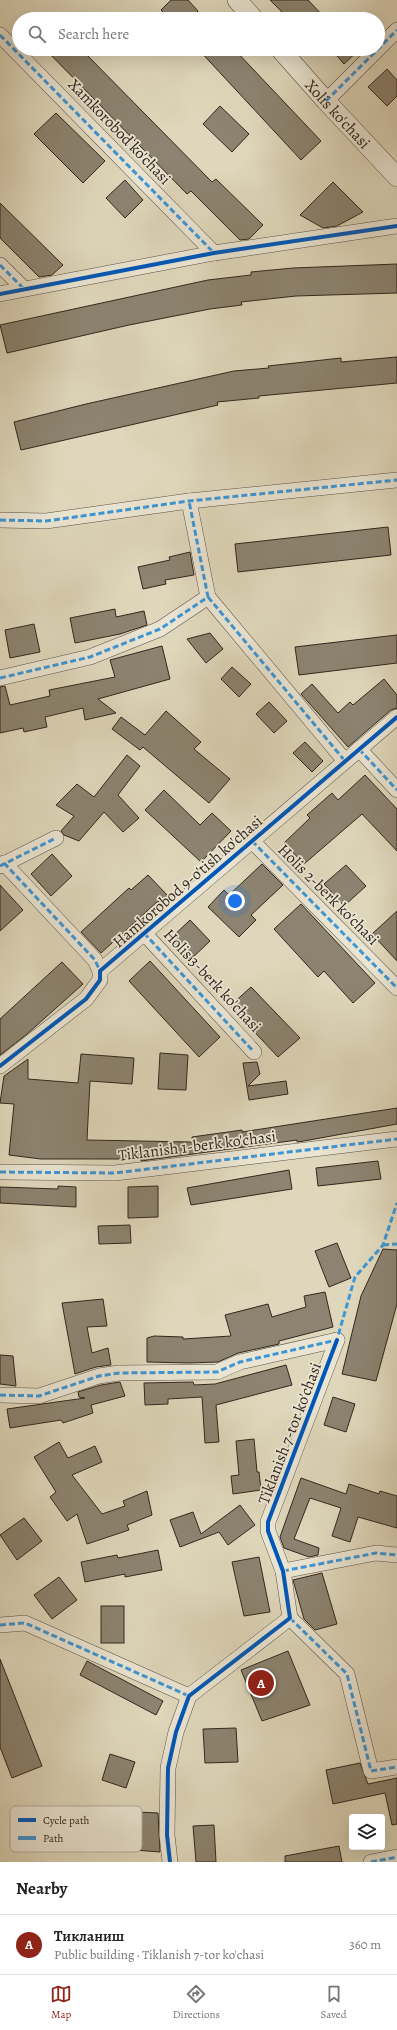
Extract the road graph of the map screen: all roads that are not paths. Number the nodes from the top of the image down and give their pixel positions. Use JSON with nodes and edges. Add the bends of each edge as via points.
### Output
{"nodes":[{"id":1,"x":237,"y":0,"type":"edge"},
{"id":2,"x":248,"y":12,"type":"edge"},
{"id":3,"x":397,"y":30,"type":"edge"},
{"id":4,"x":0,"y":35,"type":"edge"},
{"id":5,"x":385,"y":42,"type":"edge"},
{"id":6,"x":12,"y":47,"type":"edge"},
{"id":7,"x":21,"y":56,"type":"edge"},
{"id":8,"x":286,"y":56,"type":"edge"},
{"id":9,"x":371,"y":56,"type":"edge"},
{"id":10,"x":326,"y":102,"type":"junction"},
{"id":11,"x":397,"y":177,"type":"edge"},
{"id":12,"x":397,"y":226,"type":"edge"},
{"id":13,"x":214,"y":253,"type":"junction"},
{"id":14,"x":0,"y":265,"type":"edge"},
{"id":15,"x":24,"y":289,"type":"junction"},
{"id":16,"x":0,"y":294,"type":"edge"},
{"id":17,"x":397,"y":480,"type":"edge"},
{"id":18,"x":189,"y":501,"type":"junction"},
{"id":19,"x":0,"y":520,"type":"edge"},
{"id":20,"x":208,"y":597,"type":"junction"},
{"id":21,"x":0,"y":678,"type":"edge"},
{"id":22,"x":397,"y":717,"type":"edge"},
{"id":23,"x":359,"y":749,"type":"junction"},
{"id":24,"x":345,"y":761,"type":"junction"},
{"id":25,"x":397,"y":790,"type":"edge"},
{"id":26,"x":56,"y":838,"type":"dead end"},
{"id":27,"x":252,"y":841,"type":"junction"},
{"id":28,"x":2,"y":864,"type":"edge"},
{"id":29,"x":144,"y":933,"type":"junction"},
{"id":30,"x":100,"y":971,"type":"junction"},
{"id":31,"x":397,"y":988,"type":"edge"},
{"id":32,"x":254,"y":1052,"type":"dead end"},
{"id":33,"x":0,"y":1066,"type":"edge"},
{"id":34,"x":397,"y":1139,"type":"edge"},
{"id":35,"x":0,"y":1172,"type":"edge"},
{"id":36,"x":0,"y":1395,"type":"edge"},
{"id":37,"x":397,"y":1555,"type":"edge"},
{"id":38,"x":283,"y":1571,"type":"junction"},
{"id":39,"x":290,"y":1618,"type":"junction"},
{"id":40,"x":0,"y":1625,"type":"edge"},
{"id":41,"x":189,"y":1696,"type":"junction"},
{"id":42,"x":397,"y":1767,"type":"edge"},
{"id":43,"x":397,"y":1857,"type":"edge"},
{"id":44,"x":170,"y":1862,"type":"edge"},
{"id":45,"x":371,"y":1862,"type":"edge"}],
"edges":[{"from":1,"to":2,"type":"street"},
{"from":3,"to":5,"type":"street"},
{"from":4,"to":6,"type":"street","name":"Xamkorobod ko'chasi"},
{"from":7,"to":13,"type":"street","name":"Xamkorobod ko'chasi"},
{"from":8,"to":10,"type":"street","name":"Xolis ko'chasi"},
{"from":9,"to":10,"type":"street"},
{"from":10,"to":11,"type":"street","name":"Xolis ko'chasi"},
{"from":12,"to":13,"type":"street"},
{"from":13,"to":15,"type":"street"},
{"from":14,"to":15,"type":"street"},
{"from":15,"to":16,"type":"street"},
{"from":17,"to":18,"type":"street"},
{"from":18,"to":19,"type":"street","via":[[46,521]]},
{"from":18,"to":20,"type":"street"},
{"from":20,"to":21,"type":"street","via":[[160,629],[90,657]]},
{"from":20,"to":24,"type":"street"},
{"from":22,"to":23,"type":"street","name":"Hamkorobod 9-o'tish ko'chasi"},
{"from":23,"to":24,"type":"street","name":"Hamkorobod 9-o'tish ko'chasi"},
{"from":23,"to":25,"type":"street"},
{"from":24,"to":27,"type":"street","name":"Hamkorobod 9-o'tish ko'chasi"},
{"from":26,"to":28,"type":"street"},
{"from":27,"to":29,"type":"street","name":"Hamkorobod 9-o'tish ko'chasi"},
{"from":27,"to":31,"type":"street","name":"Holis 2-berk ko'chasi"},
{"from":28,"to":30,"type":"street","via":[[94,960]]},
{"from":29,"to":30,"type":"street","name":"Hamkorobod 9-o'tish ko'chasi"},
{"from":29,"to":32,"type":"street","name":"Holis 3-berk ko'chasi"},
{"from":30,"to":33,"type":"street","name":"Hamkorobod 9-o'tish ko'chasi","via":[[100,980],[86,999]]},
{"from":34,"to":35,"type":"street","name":"Tiklanish 1-berk ko'chasi","via":[[115,1173]]},
{"from":36,"to":38,"type":"street","name":"Tiklanish 7-tor ko'chasi","via":[[39,1396],[99,1376],[119,1373],[217,1372],[240,1362],[337,1340],[268,1522],[268,1531]]},
{"from":37,"to":38,"type":"street","via":[[376,1553]]},
{"from":38,"to":39,"type":"street","name":"Tiklanish 7-tor ko'chasi"},
{"from":39,"to":41,"type":"street"},
{"from":39,"to":42,"type":"street","via":[[347,1674],[371,1771]]},
{"from":40,"to":41,"type":"street","via":[[25,1623]]},
{"from":41,"to":44,"type":"street","via":[[176,1732],[168,1768],[167,1835]]},
{"from":43,"to":45,"type":"street"}]}
